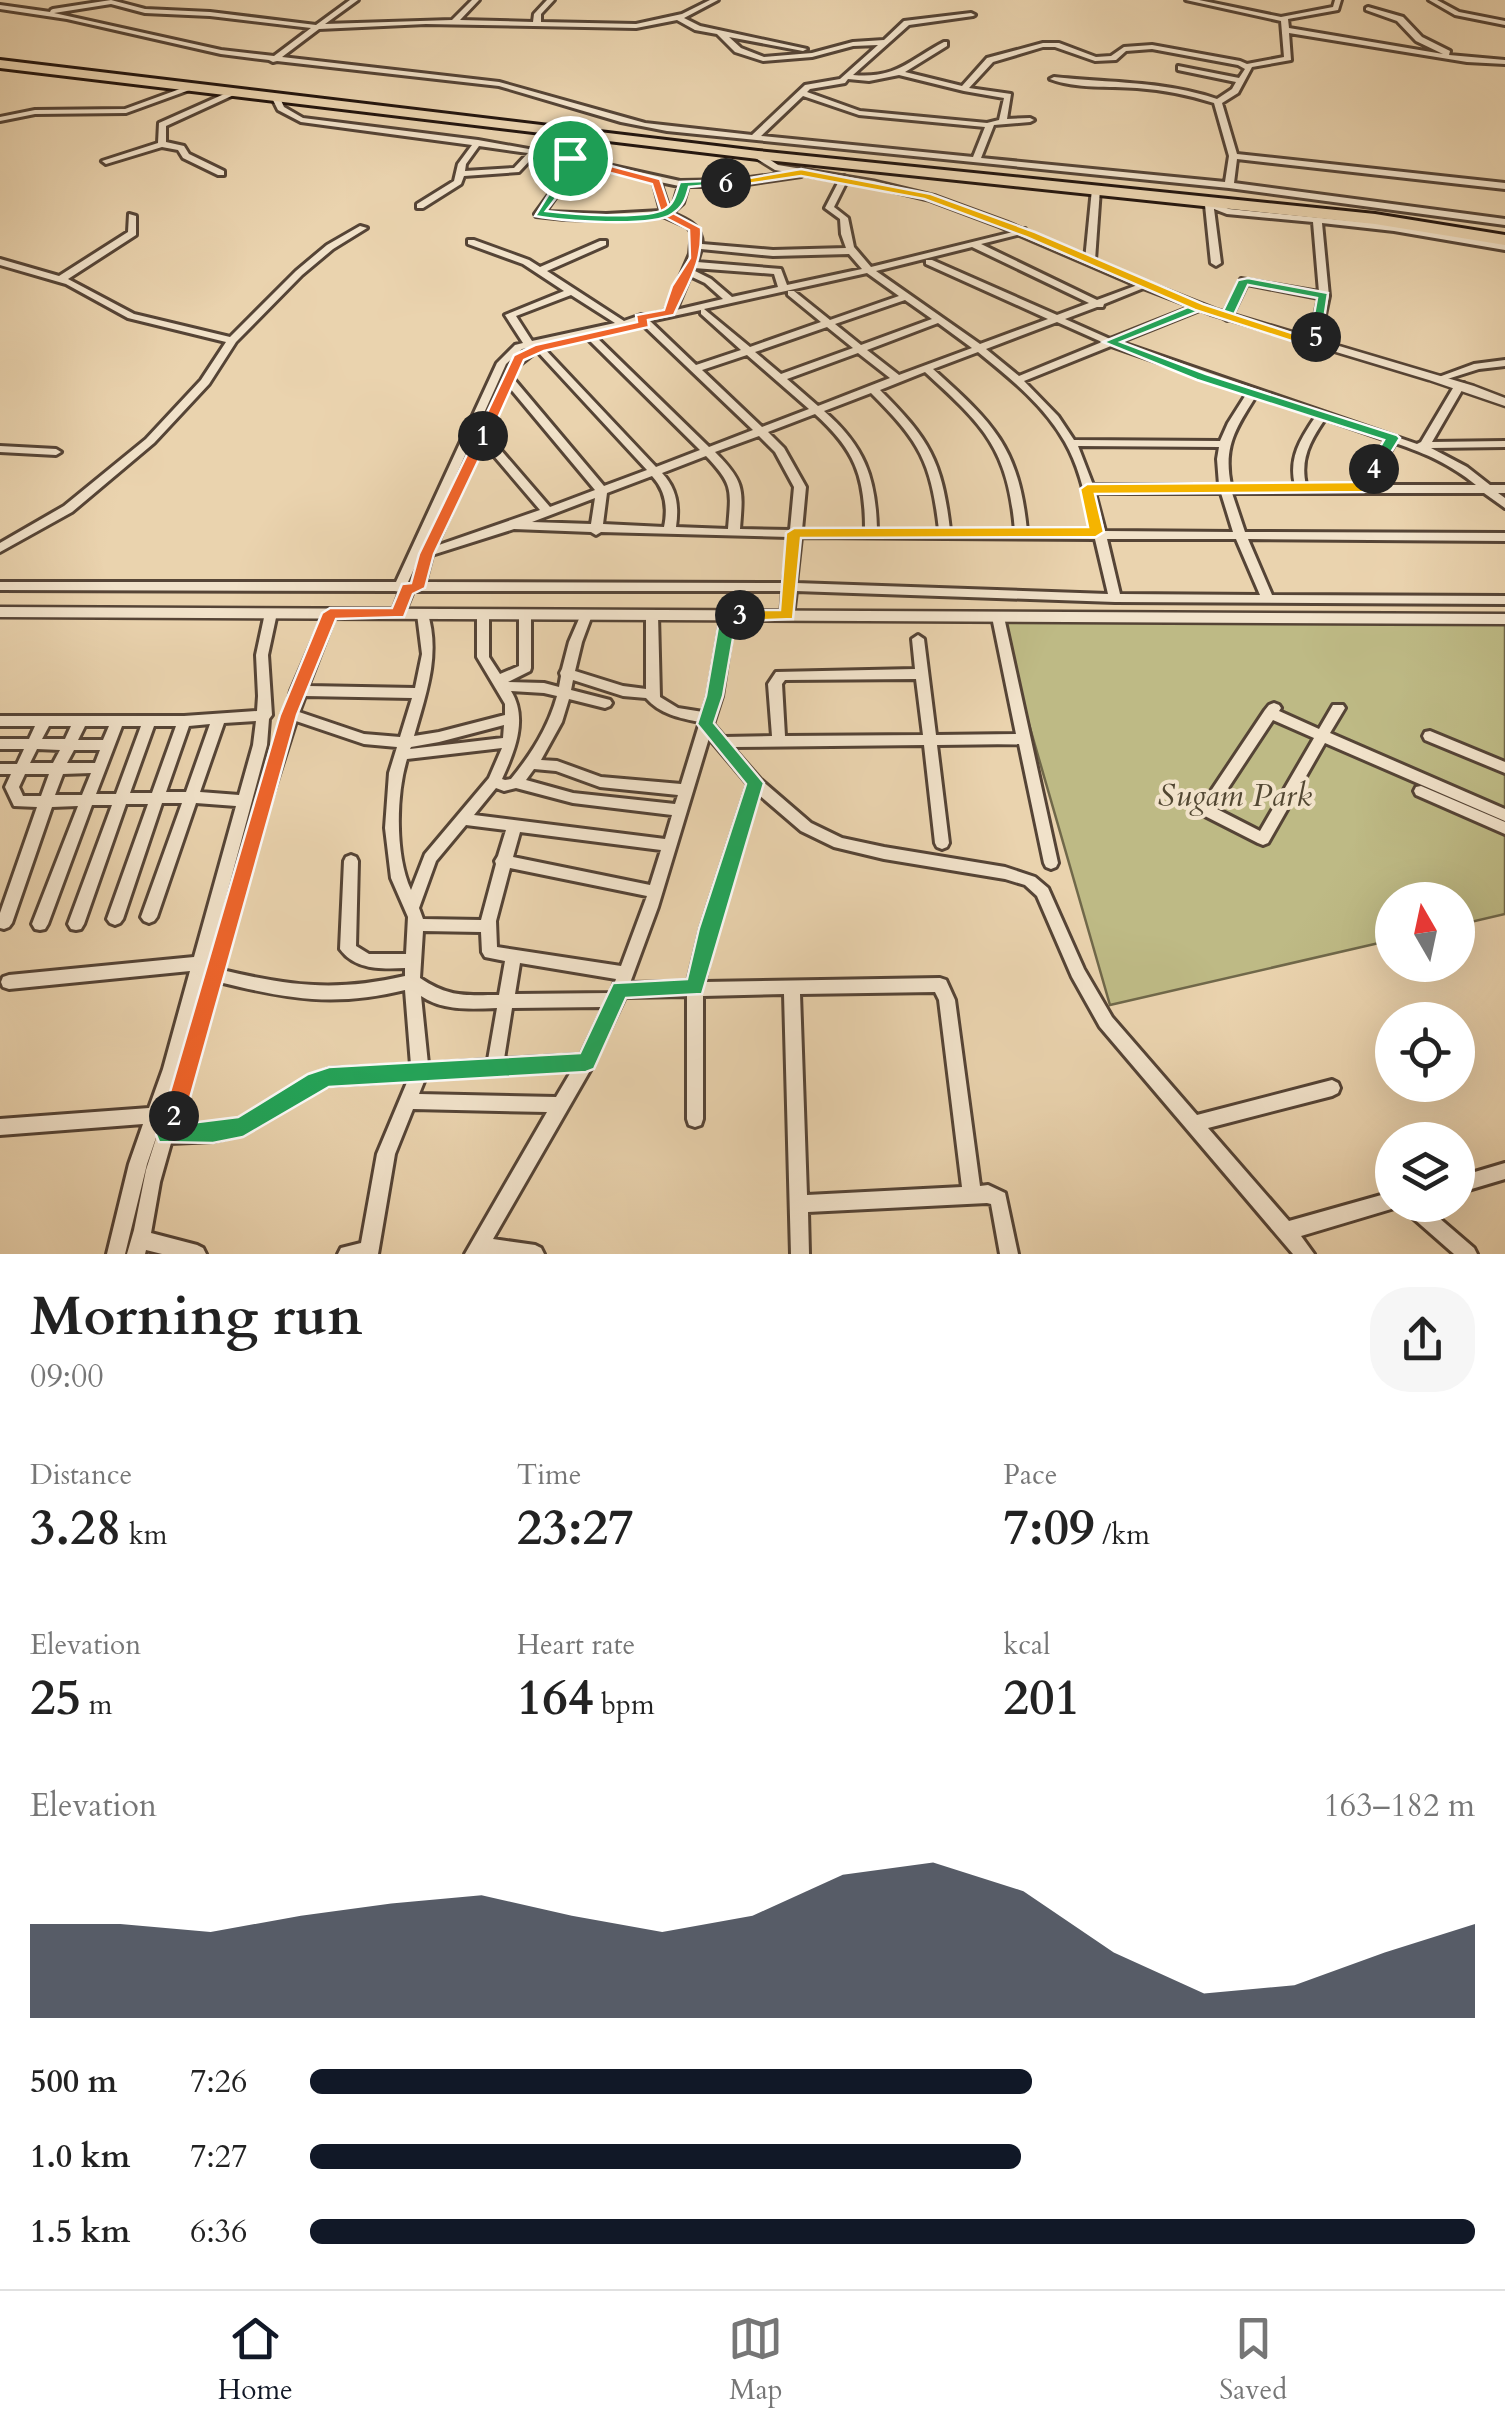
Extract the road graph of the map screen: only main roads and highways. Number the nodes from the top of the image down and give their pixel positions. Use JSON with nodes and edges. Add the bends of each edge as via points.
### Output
{"nodes":[{"id":1,"x":0,"y":56,"type":"edge"},
{"id":2,"x":0,"y":64,"type":"edge"},
{"id":3,"x":1505,"y":230,"type":"edge"},
{"id":4,"x":1505,"y":244,"type":"edge"}],
"edges":[{"from":1,"to":3,"type":"highway","via":[[740,144],[1326,204]]},
{"from":2,"to":4,"type":"highway","via":[[758,155],[1375,219]]}]}
